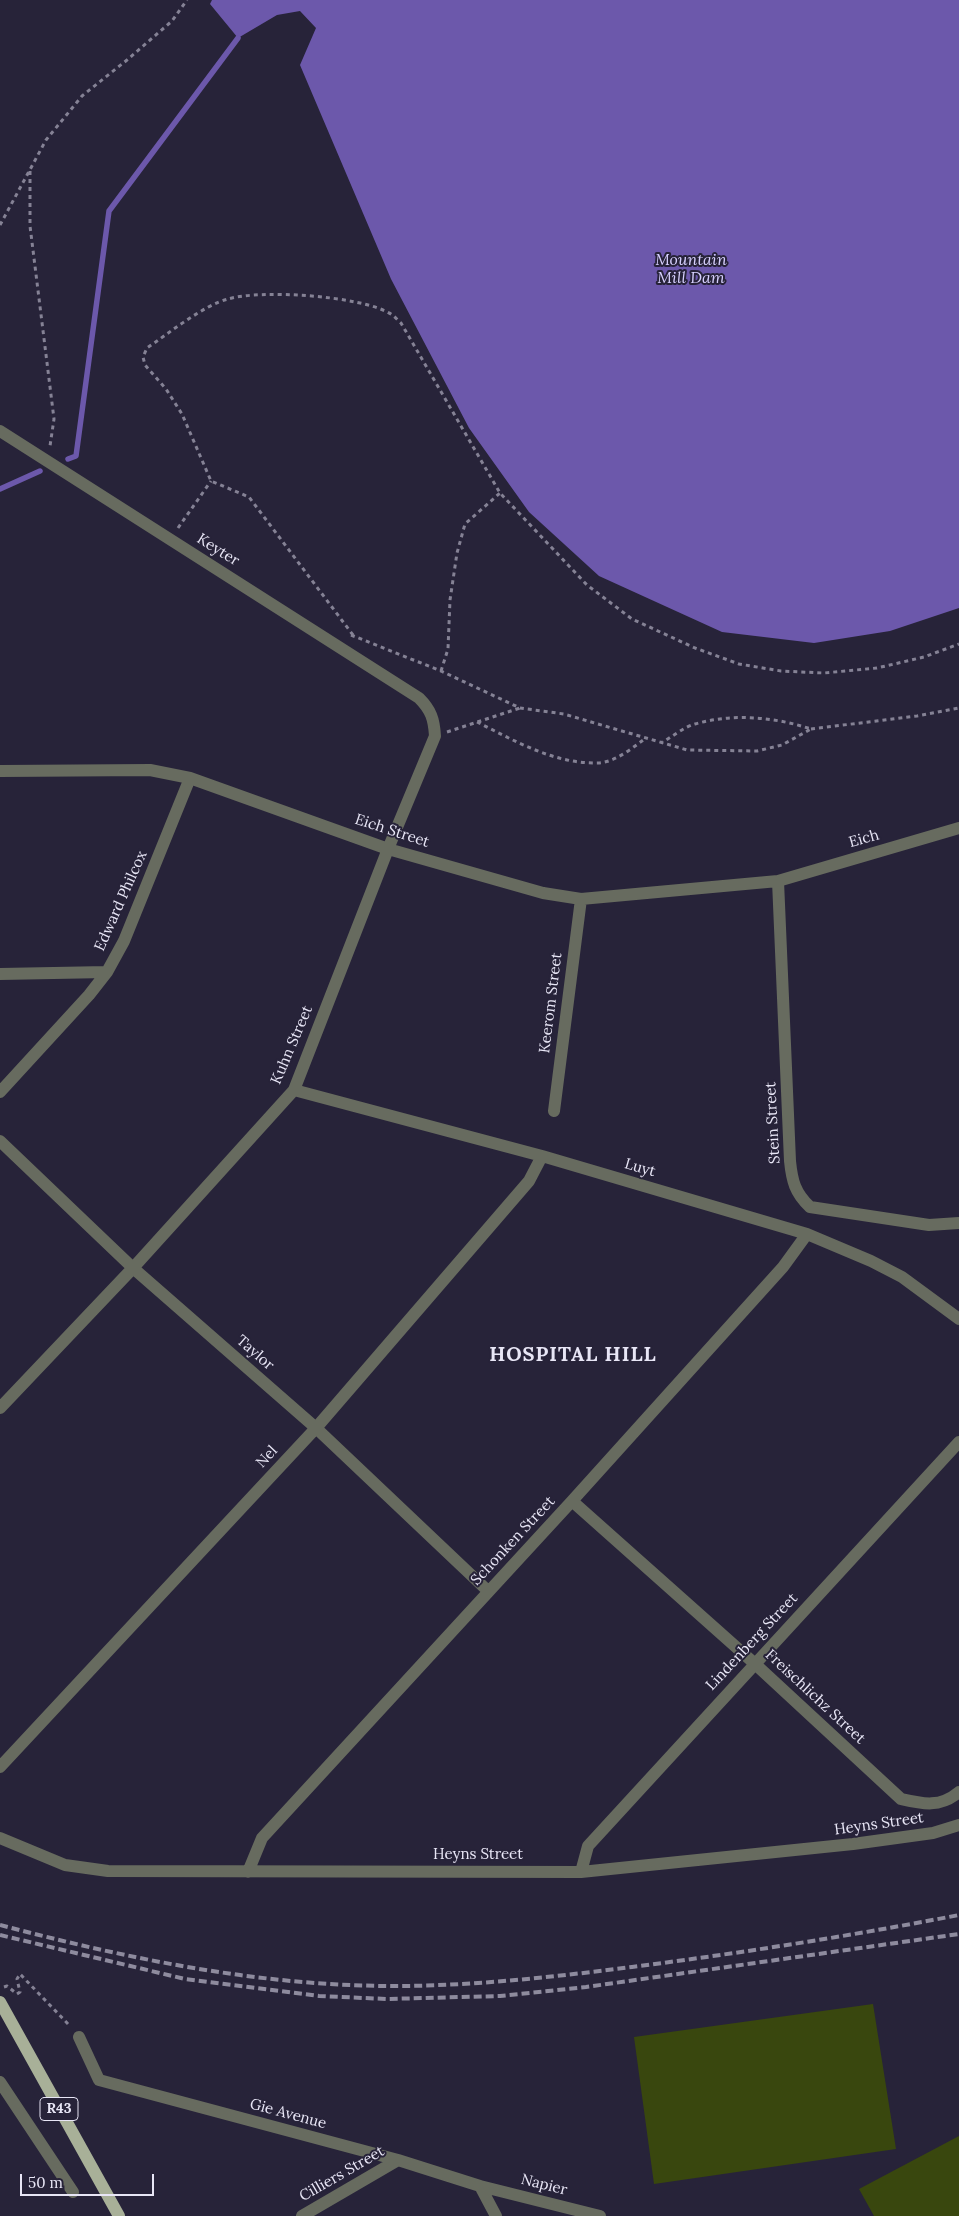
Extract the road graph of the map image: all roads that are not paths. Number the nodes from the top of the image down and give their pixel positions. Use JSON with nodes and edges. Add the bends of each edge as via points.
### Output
{"nodes":[{"id":1,"x":0,"y":431,"type":"edge"},
{"id":2,"x":435,"y":736,"type":"joint"},
{"id":3,"x":0,"y":771,"type":"edge"},
{"id":4,"x":190,"y":778,"type":"junction"},
{"id":5,"x":959,"y":828,"type":"edge"},
{"id":6,"x":388,"y":849,"type":"junction"},
{"id":7,"x":778,"y":881,"type":"junction"},
{"id":8,"x":581,"y":899,"type":"junction"},
{"id":9,"x":107,"y":972,"type":"junction"},
{"id":10,"x":0,"y":974,"type":"edge"},
{"id":11,"x":294,"y":1090,"type":"junction"},
{"id":12,"x":0,"y":1092,"type":"edge"},
{"id":13,"x":554,"y":1111,"type":"dead end"},
{"id":14,"x":0,"y":1141,"type":"edge"},
{"id":15,"x":542,"y":1156,"type":"junction"},
{"id":16,"x":959,"y":1224,"type":"edge"},
{"id":17,"x":807,"y":1234,"type":"junction"},
{"id":18,"x":133,"y":1268,"type":"junction"},
{"id":19,"x":959,"y":1319,"type":"edge"},
{"id":20,"x":0,"y":1408,"type":"edge"},
{"id":21,"x":316,"y":1428,"type":"junction"},
{"id":22,"x":959,"y":1442,"type":"edge"},
{"id":23,"x":572,"y":1500,"type":"junction"},
{"id":24,"x":488,"y":1591,"type":"junction"},
{"id":25,"x":754,"y":1663,"type":"junction"},
{"id":26,"x":0,"y":1768,"type":"edge"},
{"id":27,"x":959,"y":1792,"type":"edge"},
{"id":28,"x":959,"y":1825,"type":"edge"},
{"id":29,"x":0,"y":1838,"type":"edge"},
{"id":30,"x":248,"y":1872,"type":"junction"},
{"id":31,"x":581,"y":1872,"type":"junction"},
{"id":32,"x":1,"y":1995,"type":"edge"},
{"id":33,"x":79,"y":2037,"type":"road end"},
{"id":34,"x":0,"y":2082,"type":"edge"},
{"id":35,"x":398,"y":2160,"type":"junction"},
{"id":36,"x":480,"y":2186,"type":"junction"},
{"id":37,"x":72,"y":2192,"type":"dead end"},
{"id":38,"x":558,"y":2211,"type":"edge"},
{"id":39,"x":119,"y":2216,"type":"edge"},
{"id":40,"x":302,"y":2216,"type":"edge"},
{"id":41,"x":496,"y":2216,"type":"edge"},
{"id":42,"x":600,"y":2216,"type":"edge"}],
"edges":[{"from":1,"to":2,"type":"street","name":"Keyter","via":[[419,698],[430,710]]},
{"from":2,"to":6,"type":"street","name":"Kuhn Street"},
{"from":3,"to":4,"type":"street","name":"Eich Street","via":[[150,770]]},
{"from":4,"to":6,"type":"street","name":"Eich Street"},
{"from":4,"to":9,"type":"street","name":"Edward Philcox","via":[[124,941]]},
{"from":5,"to":7,"type":"street","name":"Eich"},
{"from":6,"to":8,"type":"street","name":"Eich Street","via":[[543,893]]},
{"from":6,"to":11,"type":"street","name":"Kuhn Street"},
{"from":7,"to":8,"type":"street","name":"Eich Street"},
{"from":7,"to":16,"type":"street","name":"Stein Street","via":[[790,1161],[792,1182],[799,1196],[810,1207],[929,1225]]},
{"from":8,"to":13,"type":"street","name":"Keerom Street"},
{"from":9,"to":10,"type":"street"},
{"from":9,"to":12,"type":"street","name":"Edward Philcox"},
{"from":11,"to":15,"type":"street","name":"Luyt"},
{"from":11,"to":18,"type":"street","name":"Kuhn Street"},
{"from":14,"to":18,"type":"street","name":"Taylor"},
{"from":15,"to":17,"type":"street","name":"Luyt"},
{"from":15,"to":21,"type":"street","name":"Nel","via":[[529,1181]]},
{"from":17,"to":19,"type":"street","name":"Luyt","via":[[871,1260],[902,1277]]},
{"from":17,"to":23,"type":"street","name":"Schonken Street","via":[[784,1267]]},
{"from":18,"to":20,"type":"street","name":"Kuhn Street"},
{"from":18,"to":21,"type":"street","name":"Taylor"},
{"from":21,"to":24,"type":"street","name":"Taylor"},
{"from":21,"to":26,"type":"street","name":"Nel"},
{"from":22,"to":25,"type":"street","name":"Lindenberg Street"},
{"from":23,"to":24,"type":"street","name":"Schonken Street"},
{"from":23,"to":25,"type":"street","name":"Freischlichz Street"},
{"from":24,"to":30,"type":"street","name":"Schonken Street","via":[[262,1838]]},
{"from":25,"to":27,"type":"street","name":"Freischlichz Street","via":[[901,1798],[929,1805]]},
{"from":25,"to":31,"type":"street","name":"Lindenberg Street","via":[[588,1846]]},
{"from":28,"to":31,"type":"street","name":"Heyns Street","via":[[933,1833],[853,1844]]},
{"from":29,"to":30,"type":"street","name":"Heyns Street","via":[[65,1864],[108,1871]]},
{"from":30,"to":31,"type":"street","name":"Heyns Street"},
{"from":32,"to":39,"type":"main road","number":"R43"},
{"from":33,"to":35,"type":"street","name":"Gie Avenue","via":[[99,2080]]},
{"from":34,"to":37,"type":"street"},
{"from":35,"to":36,"type":"street","name":"Gie Avenue"},
{"from":35,"to":40,"type":"street","name":"Cilliers Street"},
{"from":36,"to":38,"type":"street","name":"Napier"},
{"from":36,"to":41,"type":"street"},
{"from":38,"to":42,"type":"street","name":"Napier"}]}
